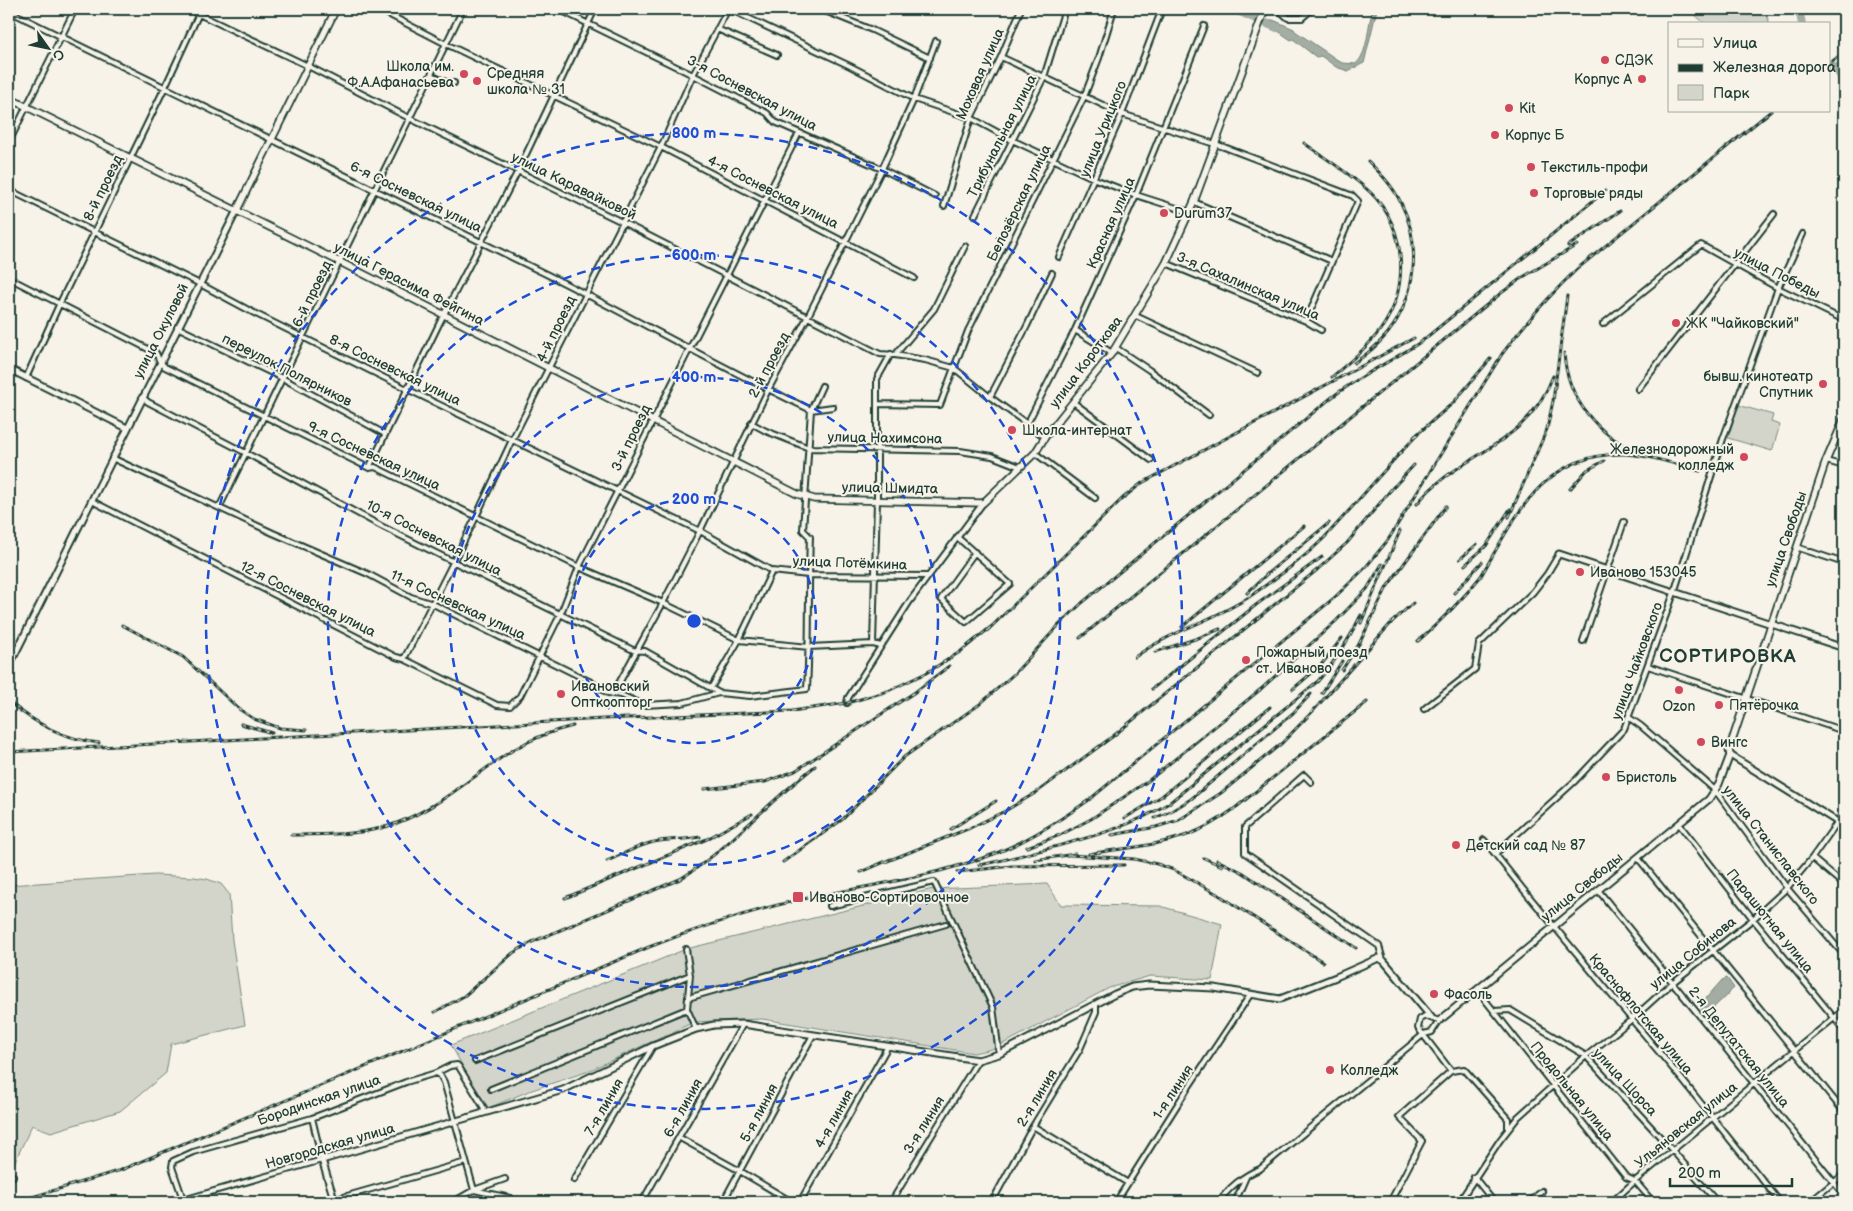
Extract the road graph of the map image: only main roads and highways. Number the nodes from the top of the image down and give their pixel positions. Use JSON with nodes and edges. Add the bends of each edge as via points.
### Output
{"nodes":[{"id":1,"x":336,"y":9,"type":"edge"},
{"id":2,"x":1265,"y":9,"type":"edge"},
{"id":3,"x":9,"y":98,"type":"edge"},
{"id":4,"x":236,"y":212,"type":"junction"},
{"id":5,"x":1844,"y":419,"type":"edge"},
{"id":6,"x":1844,"y":426,"type":"edge"},
{"id":7,"x":1827,"y":461,"type":"junction"},
{"id":8,"x":797,"y":494,"type":"joint"},
{"id":9,"x":983,"y":503,"type":"joint"},
{"id":10,"x":1772,"y":625,"type":"junction"},
{"id":11,"x":1730,"y":755,"type":"road end"}],
"edges":[{"from":1,"to":4,"type":"main road","name":"улица Окуловой"},
{"from":2,"to":9,"type":"main road","name":"улица Короткова","via":[[1194,202],[1166,263],[1136,316],[1114,350],[1034,453]]},
{"from":3,"to":4,"type":"main road","name":"улица Герасима Фейгина"},
{"from":4,"to":8,"type":"main road","name":"улица Герасима Фейгина"},
{"from":5,"to":7,"type":"main road","name":"улица Свободы"},
{"from":6,"to":7,"type":"main road","name":"улица Свободы"},
{"from":7,"to":10,"type":"main road","name":"улица Свободы"},
{"from":7,"to":10,"type":"main road","name":"улица Свободы"},
{"from":8,"to":9,"type":"main road","name":"улица Шмидта","via":[[814,499]]},
{"from":10,"to":11,"type":"main road","name":"улица Свободы"}]}
